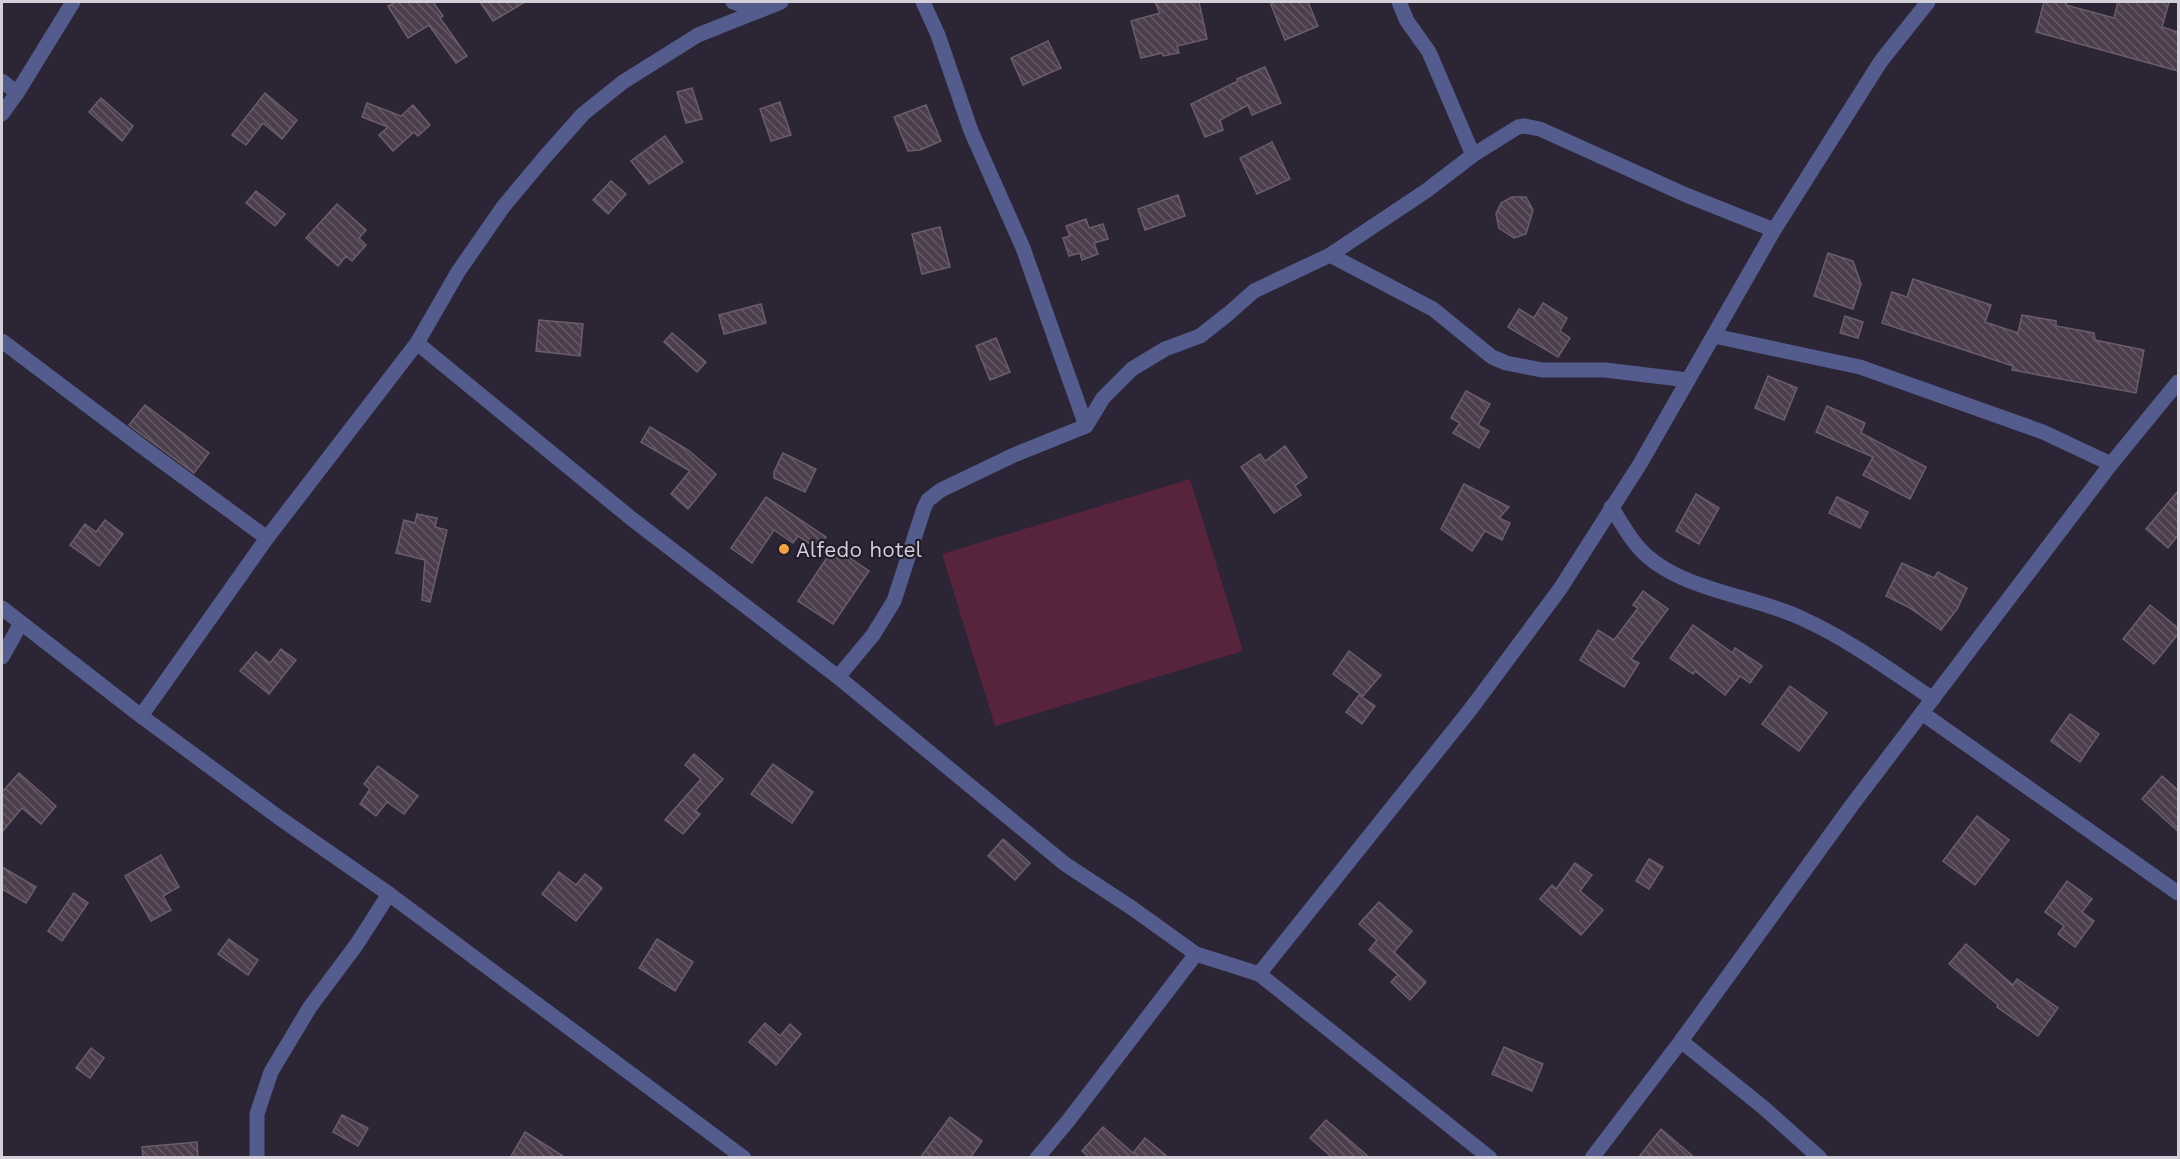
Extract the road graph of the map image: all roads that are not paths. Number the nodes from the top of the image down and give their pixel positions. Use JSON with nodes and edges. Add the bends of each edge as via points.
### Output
{"nodes":[{"id":1,"x":73,"y":2,"type":"edge"},
{"id":2,"x":733,"y":2,"type":"edge"},
{"id":3,"x":781,"y":2,"type":"edge"},
{"id":4,"x":923,"y":2,"type":"edge"},
{"id":5,"x":1399,"y":2,"type":"edge"},
{"id":6,"x":1928,"y":2,"type":"edge"},
{"id":7,"x":759,"y":11,"type":"junction"},
{"id":8,"x":2,"y":81,"type":"edge"},
{"id":9,"x":17,"y":93,"type":"junction"},
{"id":10,"x":2,"y":114,"type":"edge"},
{"id":11,"x":1473,"y":155,"type":"junction"},
{"id":12,"x":1773,"y":230,"type":"junction"},
{"id":13,"x":1330,"y":255,"type":"junction"},
{"id":14,"x":1714,"y":336,"type":"junction"},
{"id":15,"x":2,"y":341,"type":"edge"},
{"id":16,"x":417,"y":343,"type":"junction"},
{"id":17,"x":1688,"y":380,"type":"junction"},
{"id":18,"x":2178,"y":382,"type":"edge"},
{"id":19,"x":1086,"y":426,"type":"junction"},
{"id":20,"x":2111,"y":464,"type":"junction"},
{"id":21,"x":1611,"y":507,"type":"junction"},
{"id":22,"x":267,"y":538,"type":"junction"},
{"id":23,"x":2,"y":608,"type":"edge"},
{"id":24,"x":21,"y":623,"type":"junction"},
{"id":25,"x":2,"y":657,"type":"edge"},
{"id":26,"x":838,"y":677,"type":"junction"},
{"id":27,"x":1934,"y":699,"type":"junction"},
{"id":28,"x":1922,"y":713,"type":"junction"},
{"id":29,"x":141,"y":716,"type":"junction"},
{"id":30,"x":2178,"y":893,"type":"edge"},
{"id":31,"x":389,"y":894,"type":"junction"},
{"id":32,"x":1196,"y":954,"type":"junction"},
{"id":33,"x":1259,"y":974,"type":"junction"},
{"id":34,"x":1682,"y":1041,"type":"junction"},
{"id":35,"x":257,"y":1158,"type":"edge"},
{"id":36,"x":744,"y":1158,"type":"edge"},
{"id":37,"x":1037,"y":1158,"type":"edge"},
{"id":38,"x":1490,"y":1158,"type":"edge"},
{"id":39,"x":1592,"y":1158,"type":"edge"},
{"id":40,"x":1820,"y":1158,"type":"edge"}],
"edges":[{"from":1,"to":9,"type":"street"},
{"from":2,"to":7,"type":"street"},
{"from":3,"to":7,"type":"street"},
{"from":4,"to":19,"type":"street","via":[[971,131],[1023,248]]},
{"from":5,"to":11,"type":"street","via":[[1429,52]]},
{"from":6,"to":12,"type":"street","via":[[1881,61]]},
{"from":7,"to":16,"type":"street","via":[[698,35],[623,82],[583,114],[503,207],[458,272]]},
{"from":8,"to":9,"type":"street"},
{"from":9,"to":10,"type":"street"},
{"from":11,"to":12,"type":"street","via":[[1508,132],[1532,126]]},
{"from":11,"to":13,"type":"street"},
{"from":12,"to":14,"type":"street"},
{"from":13,"to":17,"type":"street","via":[[1433,309],[1492,357],[1506,363],[1542,370],[1605,370]]},
{"from":13,"to":19,"type":"street","via":[[1254,291],[1200,336],[1165,349],[1132,369],[1103,398]]},
{"from":14,"to":17,"type":"street"},
{"from":14,"to":20,"type":"street","via":[[1860,367],[2043,432]]},
{"from":15,"to":22,"type":"street"},
{"from":16,"to":22,"type":"street"},
{"from":16,"to":26,"type":"street","via":[[632,519]]},
{"from":17,"to":21,"type":"street"},
{"from":18,"to":20,"type":"street"},
{"from":19,"to":26,"type":"street","via":[[1014,455],[941,490],[928,501],[894,601]]},
{"from":20,"to":27,"type":"street"},
{"from":21,"to":27,"type":"street","via":[[1639,548],[1661,565],[1690,581],[1803,618]]},
{"from":21,"to":33,"type":"street","via":[[1560,589],[1470,710]]},
{"from":22,"to":29,"type":"street"},
{"from":23,"to":24,"type":"street"},
{"from":24,"to":25,"type":"street"},
{"from":24,"to":29,"type":"street"},
{"from":26,"to":32,"type":"street","via":[[1065,864]]},
{"from":27,"to":28,"type":"street"},
{"from":28,"to":30,"type":"street"},
{"from":28,"to":34,"type":"street"},
{"from":29,"to":31,"type":"street"},
{"from":31,"to":35,"type":"street","via":[[310,1007],[271,1072],[257,1114]]},
{"from":31,"to":36,"type":"street"},
{"from":32,"to":33,"type":"street"},
{"from":32,"to":37,"type":"street"},
{"from":33,"to":38,"type":"street"},
{"from":34,"to":39,"type":"street"},
{"from":34,"to":40,"type":"street"}]}
